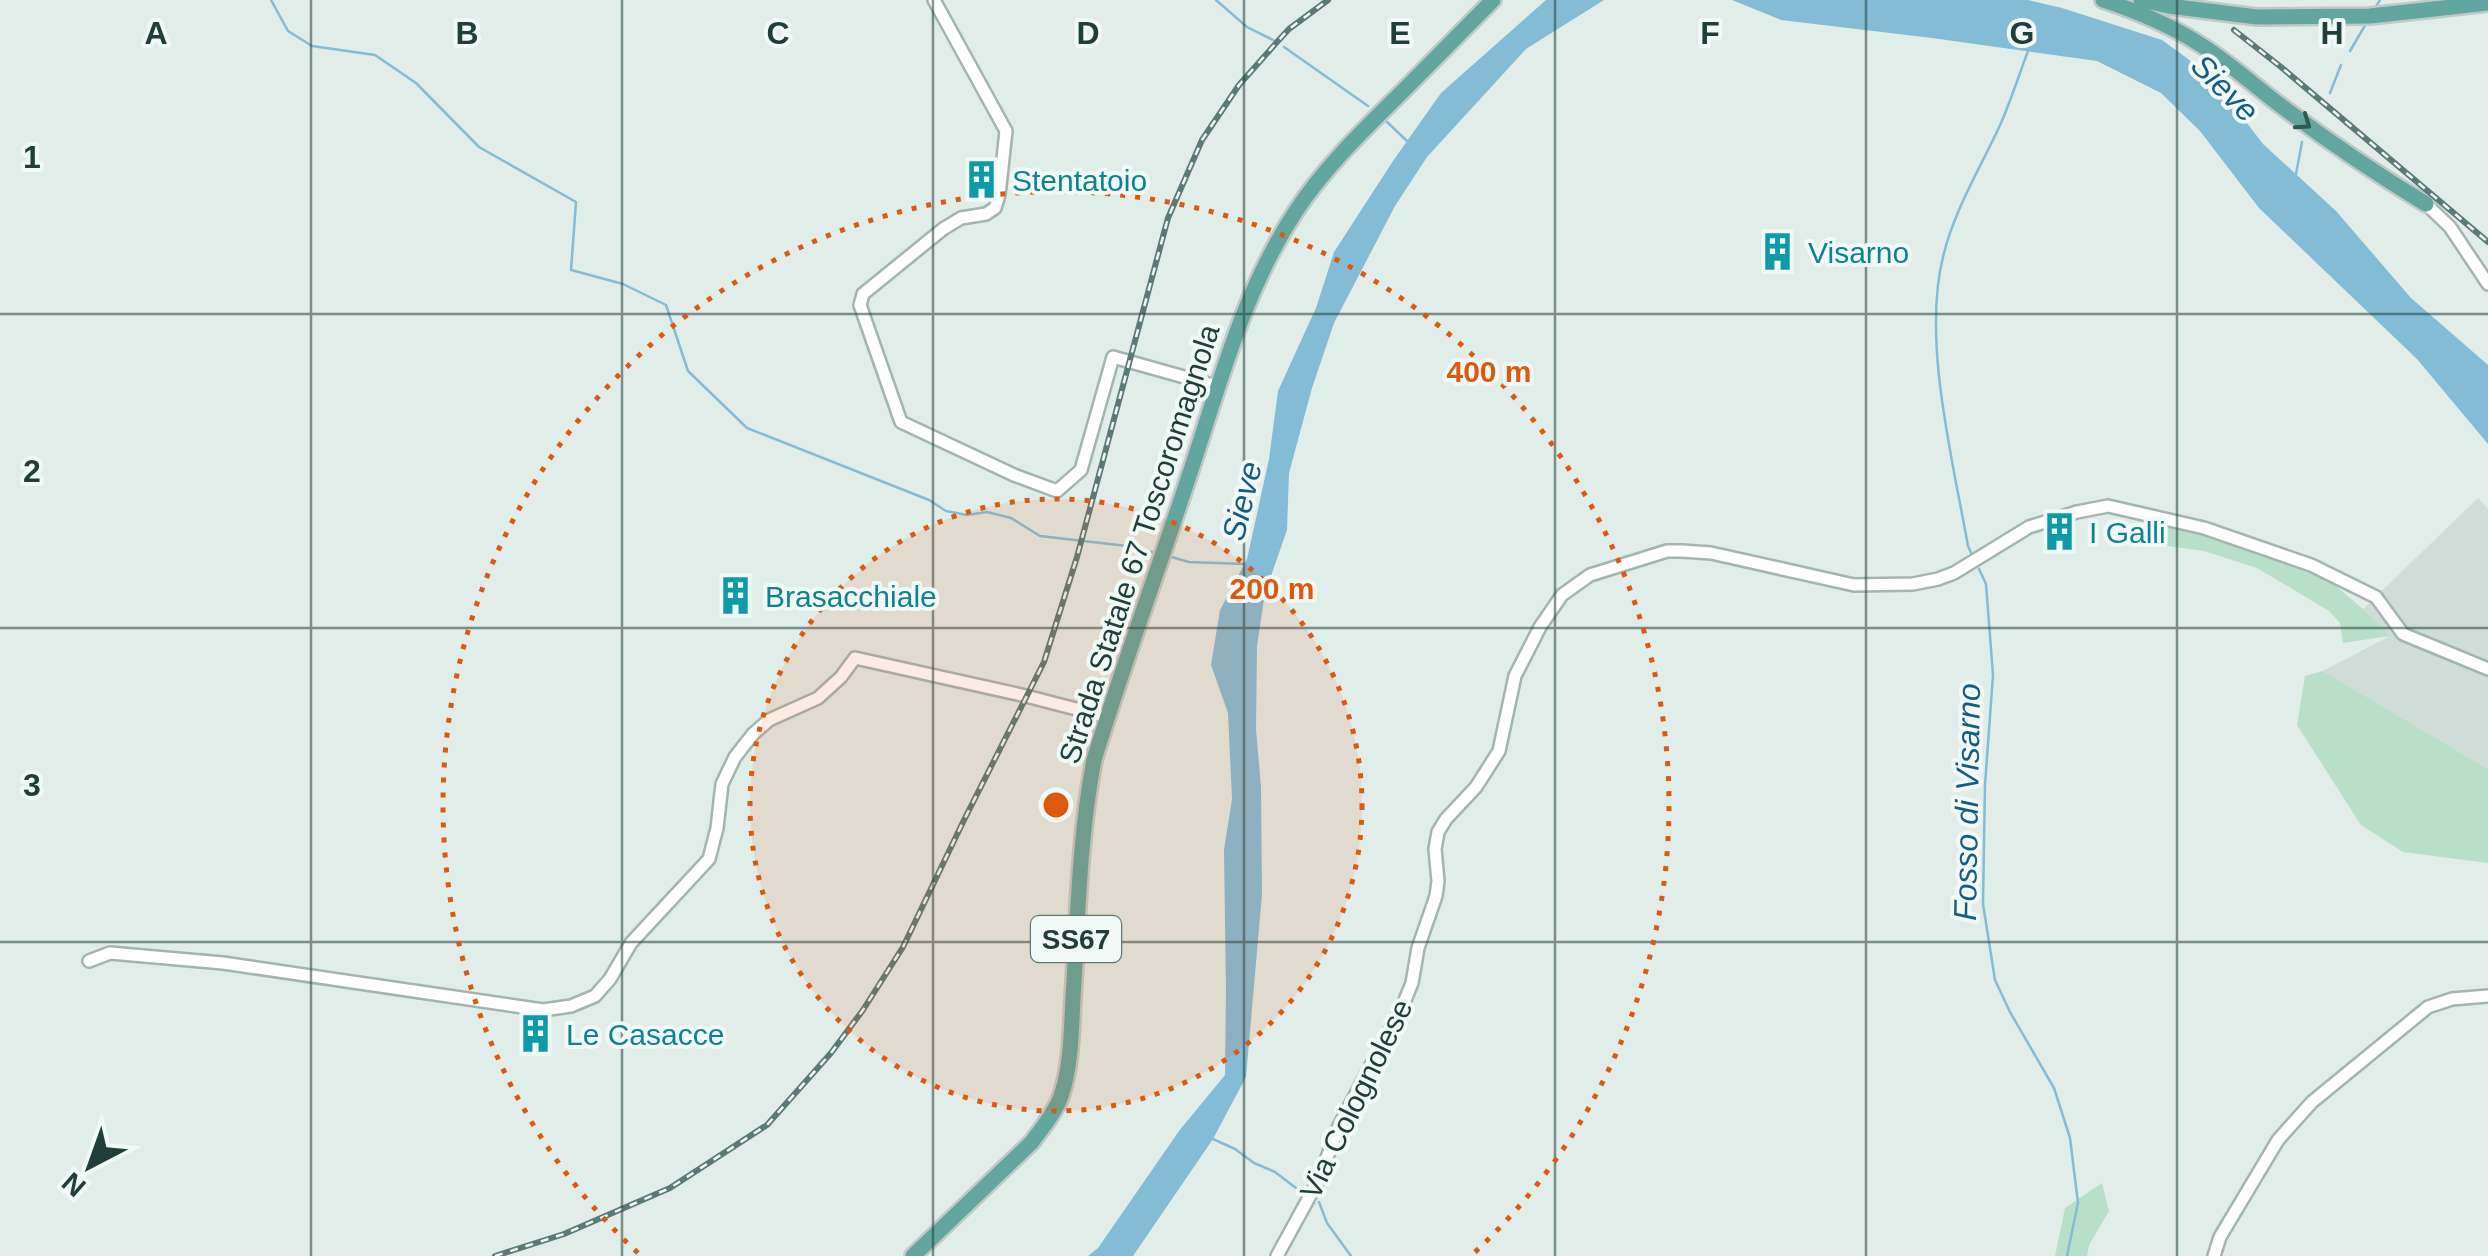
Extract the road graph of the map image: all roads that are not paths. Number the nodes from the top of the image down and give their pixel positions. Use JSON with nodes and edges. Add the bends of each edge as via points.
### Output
{"nodes":[{"id":1,"x":934,"y":0,"type":"edge"},
{"id":2,"x":1493,"y":0,"type":"edge"},
{"id":3,"x":2103,"y":0,"type":"edge"},
{"id":4,"x":2140,"y":0,"type":"edge"},
{"id":5,"x":2488,"y":3,"type":"edge"},
{"id":6,"x":2426,"y":204,"type":"joint"},
{"id":7,"x":2488,"y":284,"type":"edge"},
{"id":8,"x":1216,"y":386,"type":"junction"},
{"id":9,"x":2488,"y":669,"type":"edge"},
{"id":10,"x":1107,"y":718,"type":"junction"},
{"id":11,"x":89,"y":961,"type":"dead end"},
{"id":12,"x":2488,"y":996,"type":"edge"},
{"id":13,"x":912,"y":1256,"type":"edge"},
{"id":14,"x":1277,"y":1256,"type":"edge"},
{"id":15,"x":2214,"y":1256,"type":"edge"}],
"edges":[{"from":1,"to":8,"type":"street","via":[[1006,131],[995,208],[942,228],[860,299],[900,422],[1057,491],[1081,470],[1114,357]]},
{"from":2,"to":8,"type":"main road","name":"Strada Statale 67 Toscoromagnola","number":"SS67","via":[[1370,124],[1297,210],[1250,295]]},
{"from":3,"to":6,"type":"main road","one_way":true,"via":[[2198,42]]},
{"from":4,"to":5,"type":"main road","bridge":true,"via":[[2257,18],[2370,16]]},
{"from":6,"to":7,"type":"street"},
{"from":8,"to":10,"type":"main road","name":"Strada Statale 67 Toscoromagnola","number":"SS67"},
{"from":9,"to":14,"type":"street","name":"Via Colognolese","via":[[2404,634],[2376,597],[2311,565],[2204,528],[2108,506],[2029,527],[1954,573],[1914,584],[1854,585],[1682,551],[1590,575],[1562,595],[1540,627],[1515,676],[1499,751],[1438,832],[1436,896],[1408,994]]},
{"from":10,"to":11,"type":"street","via":[[856,658],[818,698],[769,720],[734,757],[722,784],[709,860],[631,943],[595,996],[570,1006],[543,1010],[129,954]]},
{"from":10,"to":13,"type":"main road","name":"Strada Statale 67 Toscoromagnola","number":"SS67","via":[[1087,798],[1060,1098],[1032,1142]]},
{"from":12,"to":15,"type":"street","via":[[2428,1007],[2312,1102],[2278,1140]]}]}
